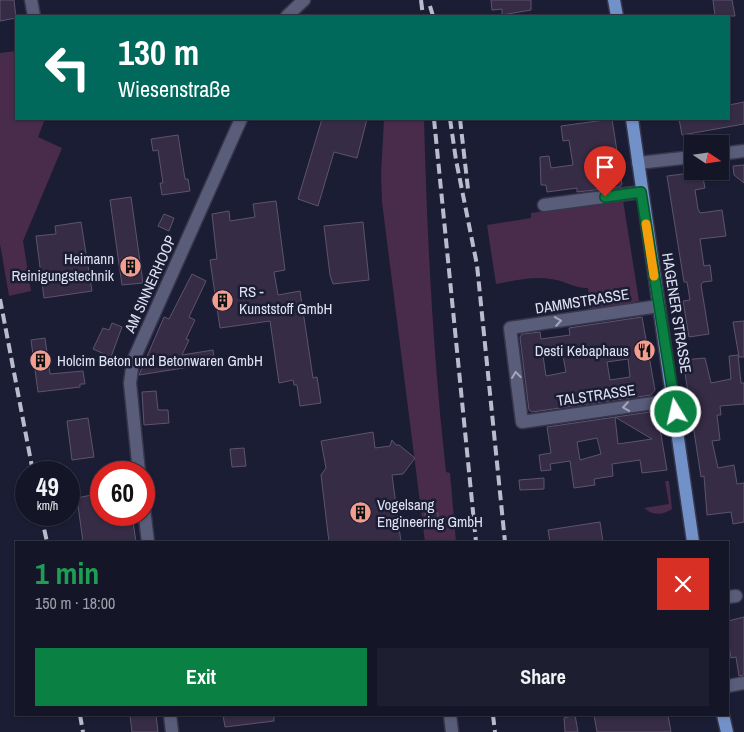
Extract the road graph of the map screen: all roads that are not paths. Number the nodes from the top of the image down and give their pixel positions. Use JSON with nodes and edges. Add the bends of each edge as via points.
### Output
{"nodes":[{"id":1,"x":31,"y":0,"type":"edge"},
{"id":2,"x":304,"y":0,"type":"edge"},
{"id":3,"x":614,"y":0,"type":"edge"},
{"id":4,"x":34,"y":15,"type":"edge"},
{"id":5,"x":288,"y":15,"type":"edge"},
{"id":6,"x":617,"y":15,"type":"edge"},
{"id":7,"x":241,"y":120,"type":"edge"},
{"id":8,"x":632,"y":120,"type":"edge"},
{"id":9,"x":744,"y":151,"type":"edge"},
{"id":10,"x":729,"y":153,"type":"edge"},
{"id":11,"x":684,"y":158,"type":"edge"},
{"id":12,"x":638,"y":164,"type":"junction"},
{"id":13,"x":641,"y":192,"type":"junction"},
{"id":14,"x":544,"y":205,"type":"dead end"},
{"id":15,"x":659,"y":306,"type":"junction"},
{"id":16,"x":674,"y":400,"type":"junction"},
{"id":17,"x":522,"y":422,"type":"joint"},
{"id":18,"x":138,"y":461,"type":"edge"},
{"id":19,"x":146,"y":526,"type":"edge"},
{"id":20,"x":148,"y":541,"type":"edge"},
{"id":21,"x":693,"y":541,"type":"edge"},
{"id":22,"x":744,"y":683,"type":"edge"},
{"id":23,"x":729,"y":686,"type":"edge"},
{"id":24,"x":170,"y":716,"type":"edge"},
{"id":25,"x":450,"y":716,"type":"edge"},
{"id":26,"x":723,"y":716,"type":"edge"},
{"id":27,"x":172,"y":732,"type":"edge"},
{"id":28,"x":452,"y":732,"type":"edge"},
{"id":29,"x":726,"y":732,"type":"edge"}],
"edges":[{"from":1,"to":4,"type":"street"},
{"from":2,"to":5,"type":"street"},
{"from":3,"to":6,"type":"main road"},
{"from":7,"to":18,"type":"street","name":"AM SINNERHOOP","via":[[133,361],[130,383]]},
{"from":8,"to":12,"type":"main road","name":"HAGENER STRASSE"},
{"from":9,"to":10,"type":"street"},
{"from":11,"to":12,"type":"street"},
{"from":12,"to":13,"type":"main road","name":"HAGENER STRASSE"},
{"from":13,"to":14,"type":"street"},
{"from":13,"to":15,"type":"main road","name":"HAGENER STRASSE"},
{"from":15,"to":16,"type":"main road","name":"HAGENER STRASSE"},
{"from":17,"to":15,"type":"street","name":"DAMMSTRASSE","one_way":true,"via":[[510,328]]},
{"from":16,"to":17,"type":"street","name":"TALSTRASSE","one_way":true},
{"from":16,"to":21,"type":"main road","name":"HAGENER STRASSE"},
{"from":19,"to":20,"type":"street"},
{"from":22,"to":23,"type":"street"},
{"from":24,"to":27,"type":"street"},
{"from":25,"to":28,"type":"street"},
{"from":26,"to":29,"type":"main road"}]}
